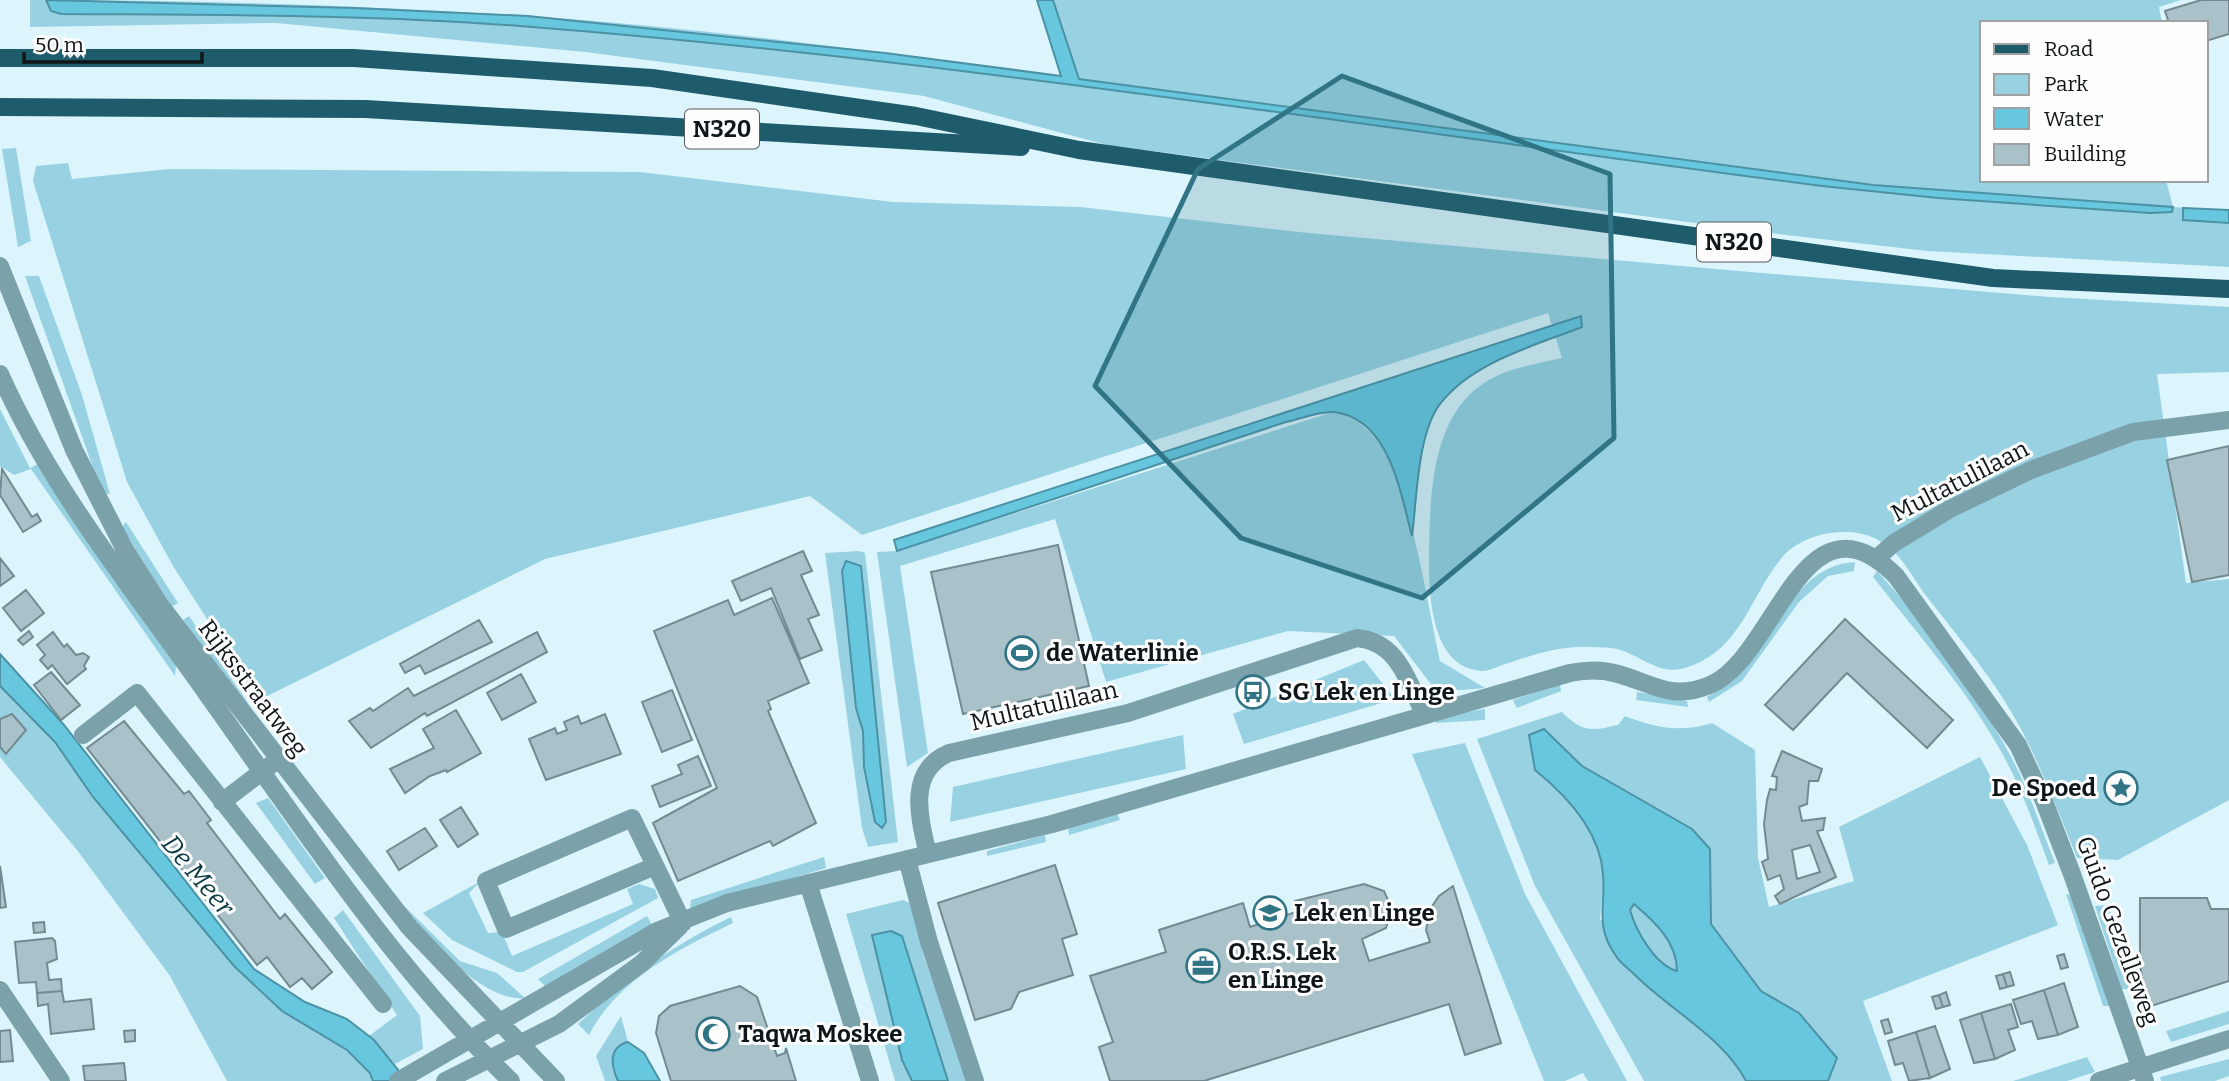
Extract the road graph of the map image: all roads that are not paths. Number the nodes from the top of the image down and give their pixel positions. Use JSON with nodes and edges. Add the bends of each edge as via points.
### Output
{"nodes":[{"id":1,"x":0,"y":58,"type":"edge"},
{"id":2,"x":0,"y":107,"type":"edge"},
{"id":3,"x":1079,"y":150,"type":"junction"},
{"id":4,"x":0,"y":266,"type":"edge"},
{"id":5,"x":2229,"y":289,"type":"edge"},
{"id":6,"x":0,"y":374,"type":"edge"},
{"id":7,"x":2229,"y":420,"type":"edge"},
{"id":8,"x":1878,"y":558,"type":"junction"},
{"id":9,"x":1424,"y":713,"type":"junction"},
{"id":10,"x":83,"y":735,"type":"dead end"},
{"id":11,"x":277,"y":760,"type":"junction"},
{"id":12,"x":262,"y":772,"type":"junction"},
{"id":13,"x":222,"y":802,"type":"junction"},
{"id":14,"x":928,"y":854,"type":"junction"},
{"id":15,"x":907,"y":859,"type":"junction"},
{"id":16,"x":655,"y":866,"type":"junction"},
{"id":17,"x":808,"y":883,"type":"junction"},
{"id":18,"x":683,"y":923,"type":"junction"},
{"id":19,"x":0,"y":989,"type":"edge"},
{"id":20,"x":383,"y":1004,"type":"dead end"},
{"id":21,"x":499,"y":1021,"type":"junction"},
{"id":22,"x":469,"y":1038,"type":"junction"},
{"id":23,"x":2229,"y":1039,"type":"edge"},
{"id":24,"x":523,"y":1044,"type":"junction"},
{"id":25,"x":489,"y":1060,"type":"junction"},
{"id":26,"x":2142,"y":1074,"type":"edge"},
{"id":27,"x":404,"y":1077,"type":"edge"},
{"id":28,"x":61,"y":1081,"type":"edge"},
{"id":29,"x":446,"y":1081,"type":"edge"},
{"id":30,"x":511,"y":1081,"type":"edge"},
{"id":31,"x":556,"y":1081,"type":"edge"},
{"id":32,"x":870,"y":1081,"type":"edge"},
{"id":33,"x":975,"y":1081,"type":"edge"},
{"id":34,"x":2099,"y":1081,"type":"edge"}],
"edges":[{"from":1,"to":3,"type":"main road","number":"N320","via":[[354,58],[653,78],[916,116]]},
{"from":2,"to":3,"type":"main road","number":"N320","via":[[365,109]]},
{"from":3,"to":5,"type":"main road","number":"N320","via":[[1993,278]]},
{"from":4,"to":11,"type":"street","name":"Rijksstraatweg","via":[[69,440],[119,539],[160,605]]},
{"from":6,"to":12,"type":"street","name":"Rijksstraatweg","via":[[20,420],[105,556]]},
{"from":7,"to":8,"type":"street","name":"Multatulilaan","via":[[2133,432],[2031,470],[1950,509]]},
{"from":8,"to":9,"type":"street","name":"Multatulilaan","via":[[1854,548],[1839,549],[1815,561],[1796,578],[1744,659],[1712,685],[1678,693],[1594,669]]},
{"from":8,"to":26,"type":"street","name":"Guido Gezelleweg","via":[[1957,656],[2018,745],[2068,862]]},
{"from":9,"to":14,"type":"street","name":"Multatulilaan","via":[[1052,824]]},
{"from":9,"to":14,"type":"street","name":"Multatulilaan","via":[[1395,655],[1371,639],[1357,638],[1128,713],[949,753],[937,758],[923,774],[919,791]]},
{"from":10,"to":13,"type":"street","via":[[137,692]]},
{"from":11,"to":12,"type":"street"},
{"from":11,"to":21,"type":"street","name":"Rijksstraatweg","via":[[408,927]]},
{"from":12,"to":13,"type":"street"},
{"from":12,"to":22,"type":"street","name":"Rijksstraatweg","via":[[350,893]]},
{"from":13,"to":20,"type":"street"},
{"from":14,"to":15,"type":"street","name":"Multatulilaan"},
{"from":15,"to":17,"type":"street","name":"Multatulilaan"},
{"from":15,"to":33,"type":"street"},
{"from":16,"to":16,"type":"street","via":[[632,818],[486,881],[506,929]]},
{"from":16,"to":18,"type":"street"},
{"from":17,"to":18,"type":"street","name":"Multatulilaan","via":[[727,904]]},
{"from":17,"to":32,"type":"street"},
{"from":18,"to":21,"type":"street","name":"Multatulilaan","via":[[657,931]]},
{"from":18,"to":24,"type":"street","name":"Multatulilaan","via":[[642,963],[559,1024]]},
{"from":19,"to":28,"type":"street"},
{"from":21,"to":22,"type":"street","name":"Multatulilaan"},
{"from":21,"to":24,"type":"street","name":"Rijksstraatweg"},
{"from":22,"to":25,"type":"street","name":"Rijksstraatweg"},
{"from":22,"to":27,"type":"street","name":"Multatulilaan"},
{"from":23,"to":26,"type":"street"},
{"from":24,"to":25,"type":"street","name":"Multatulilaan"},
{"from":24,"to":31,"type":"street","name":"Rijksstraatweg"},
{"from":25,"to":29,"type":"street","name":"Multatulilaan"},
{"from":25,"to":30,"type":"street","name":"Rijksstraatweg"},
{"from":26,"to":34,"type":"street"}]}
